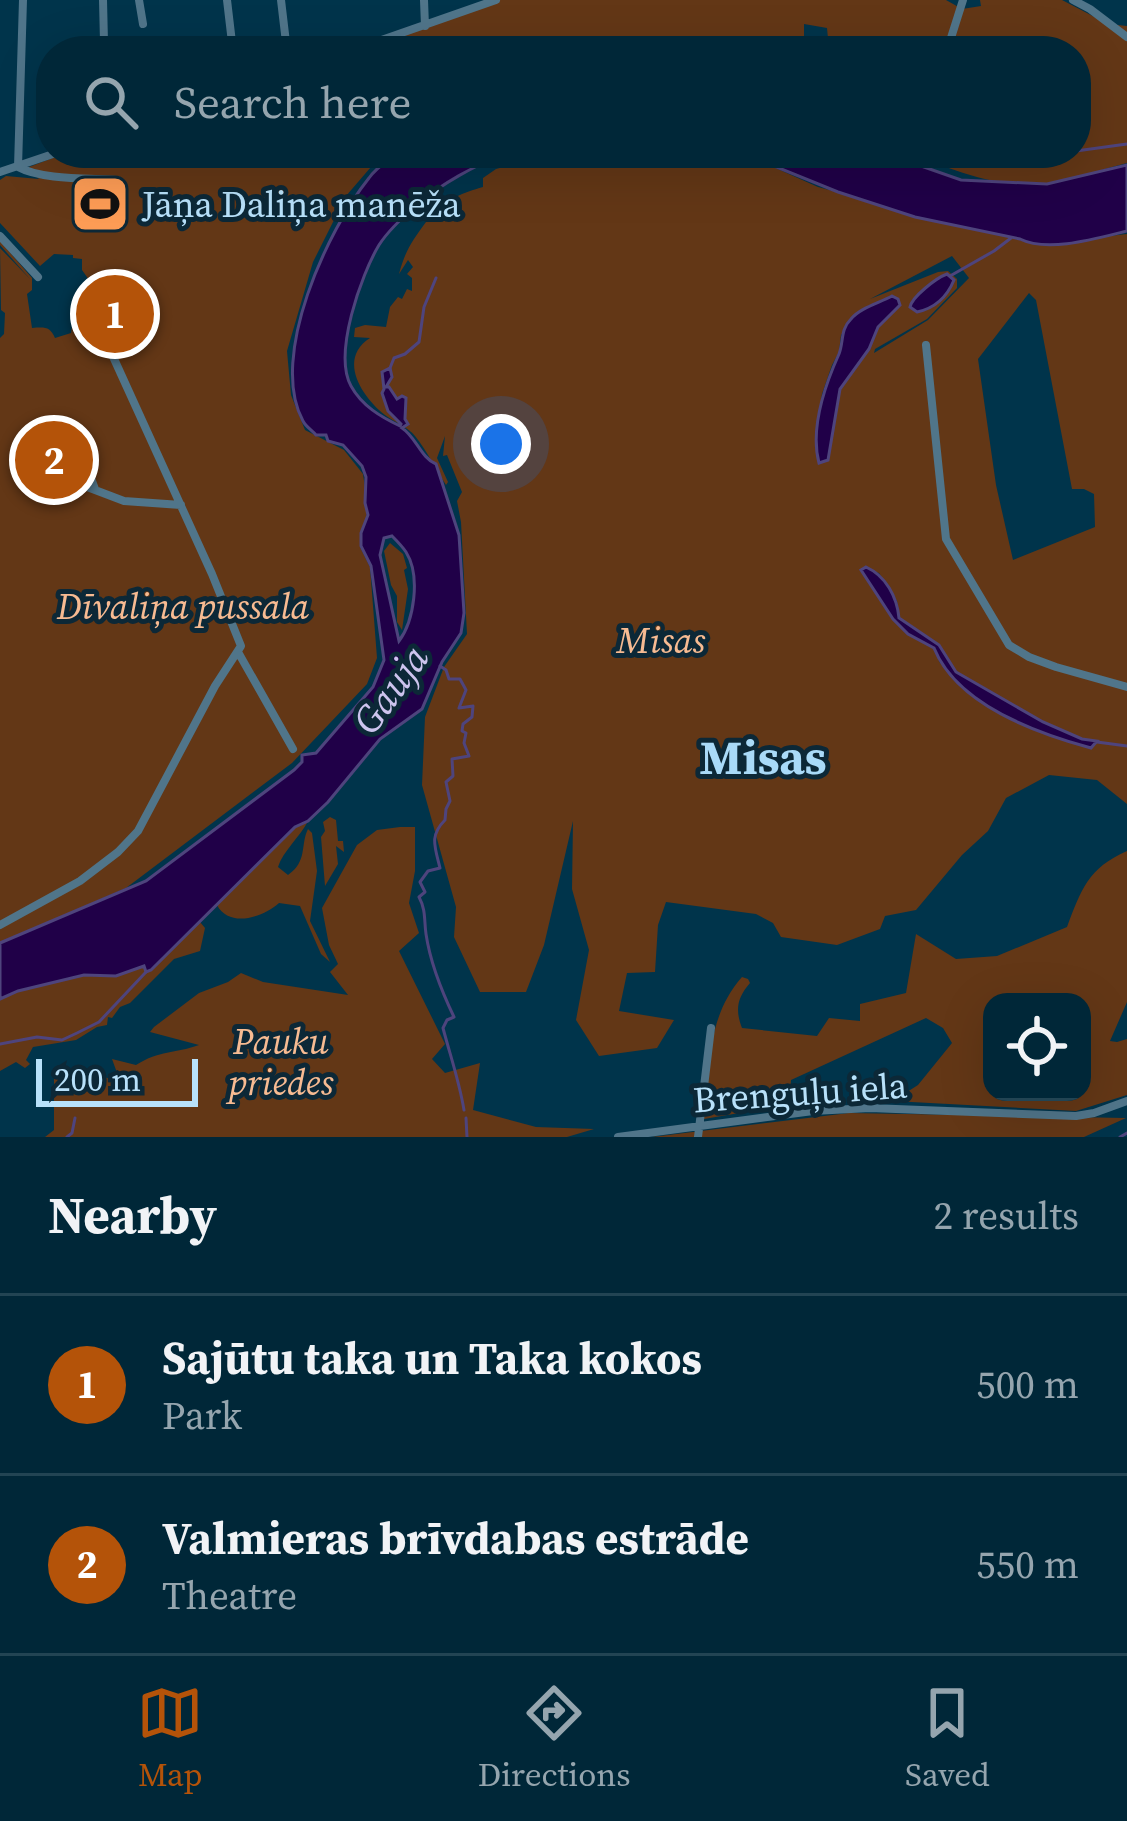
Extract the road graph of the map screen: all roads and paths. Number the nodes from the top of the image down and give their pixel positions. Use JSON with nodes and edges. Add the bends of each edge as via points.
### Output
{"nodes":[{"id":1,"x":23,"y":0,"type":"edge"},
{"id":2,"x":104,"y":0,"type":"edge"},
{"id":3,"x":140,"y":0,"type":"edge"},
{"id":4,"x":227,"y":0,"type":"edge"},
{"id":5,"x":281,"y":0,"type":"edge"},
{"id":6,"x":424,"y":0,"type":"edge"},
{"id":7,"x":496,"y":0,"type":"edge"},
{"id":8,"x":963,"y":0,"type":"edge"},
{"id":9,"x":1073,"y":0,"type":"edge"},
{"id":10,"x":143,"y":23,"type":"dead end"},
{"id":11,"x":425,"y":26,"type":"junction"},
{"id":12,"x":104,"y":36,"type":"edge"},
{"id":13,"x":231,"y":36,"type":"edge"},
{"id":14,"x":285,"y":36,"type":"edge"},
{"id":15,"x":395,"y":36,"type":"edge"},
{"id":16,"x":952,"y":36,"type":"edge"},
{"id":17,"x":1127,"y":37,"type":"edge"},
{"id":18,"x":36,"y":161,"type":"edge"},
{"id":19,"x":19,"y":167,"type":"junction"},
{"id":20,"x":0,"y":172,"type":"edge"},
{"id":21,"x":117,"y":180,"type":"dead end"},
{"id":22,"x":0,"y":236,"type":"edge"},
{"id":23,"x":38,"y":277,"type":"dead end"},
{"id":24,"x":83,"y":314,"type":"dead end"},
{"id":25,"x":926,"y":345,"type":"dead end"},
{"id":26,"x":95,"y":490,"type":"dead end"},
{"id":27,"x":179,"y":501,"type":"junction"},
{"id":28,"x":238,"y":652,"type":"junction"},
{"id":29,"x":1127,"y":686,"type":"edge"},
{"id":30,"x":293,"y":749,"type":"dead end"},
{"id":31,"x":0,"y":925,"type":"edge"},
{"id":32,"x":711,"y":1028,"type":"dead end"},
{"id":33,"x":1127,"y":1101,"type":"edge"},
{"id":34,"x":699,"y":1126,"type":"junction"},
{"id":35,"x":618,"y":1137,"type":"edge"},
{"id":36,"x":698,"y":1137,"type":"edge"}],
"edges":[{"from":1,"to":19,"type":"street"},
{"from":2,"to":12,"type":"street"},
{"from":3,"to":10,"type":"street"},
{"from":4,"to":13,"type":"street"},
{"from":5,"to":14,"type":"street"},
{"from":6,"to":11,"type":"street"},
{"from":7,"to":11,"type":"street"},
{"from":8,"to":16,"type":"street"},
{"from":9,"to":17,"type":"street"},
{"from":11,"to":15,"type":"street"},
{"from":18,"to":19,"type":"street"},
{"from":19,"to":20,"type":"street"},
{"from":19,"to":21,"type":"street"},
{"from":22,"to":23,"type":"street"},
{"from":24,"to":27,"type":"street","via":[[100,328]]},
{"from":25,"to":29,"type":"street","via":[[946,539],[954,553],[1010,645]]},
{"from":26,"to":27,"type":"street","via":[[124,501]]},
{"from":27,"to":28,"type":"street"},
{"from":28,"to":30,"type":"street"},
{"from":28,"to":31,"type":"street","via":[[138,831],[80,881]]},
{"from":32,"to":34,"type":"street"},
{"from":33,"to":34,"type":"street","name":"Brenguļu iela","via":[[1076,1115],[869,1108]]},
{"from":34,"to":35,"type":"street","name":"Brenguļu iela"},
{"from":34,"to":36,"type":"street"}]}
